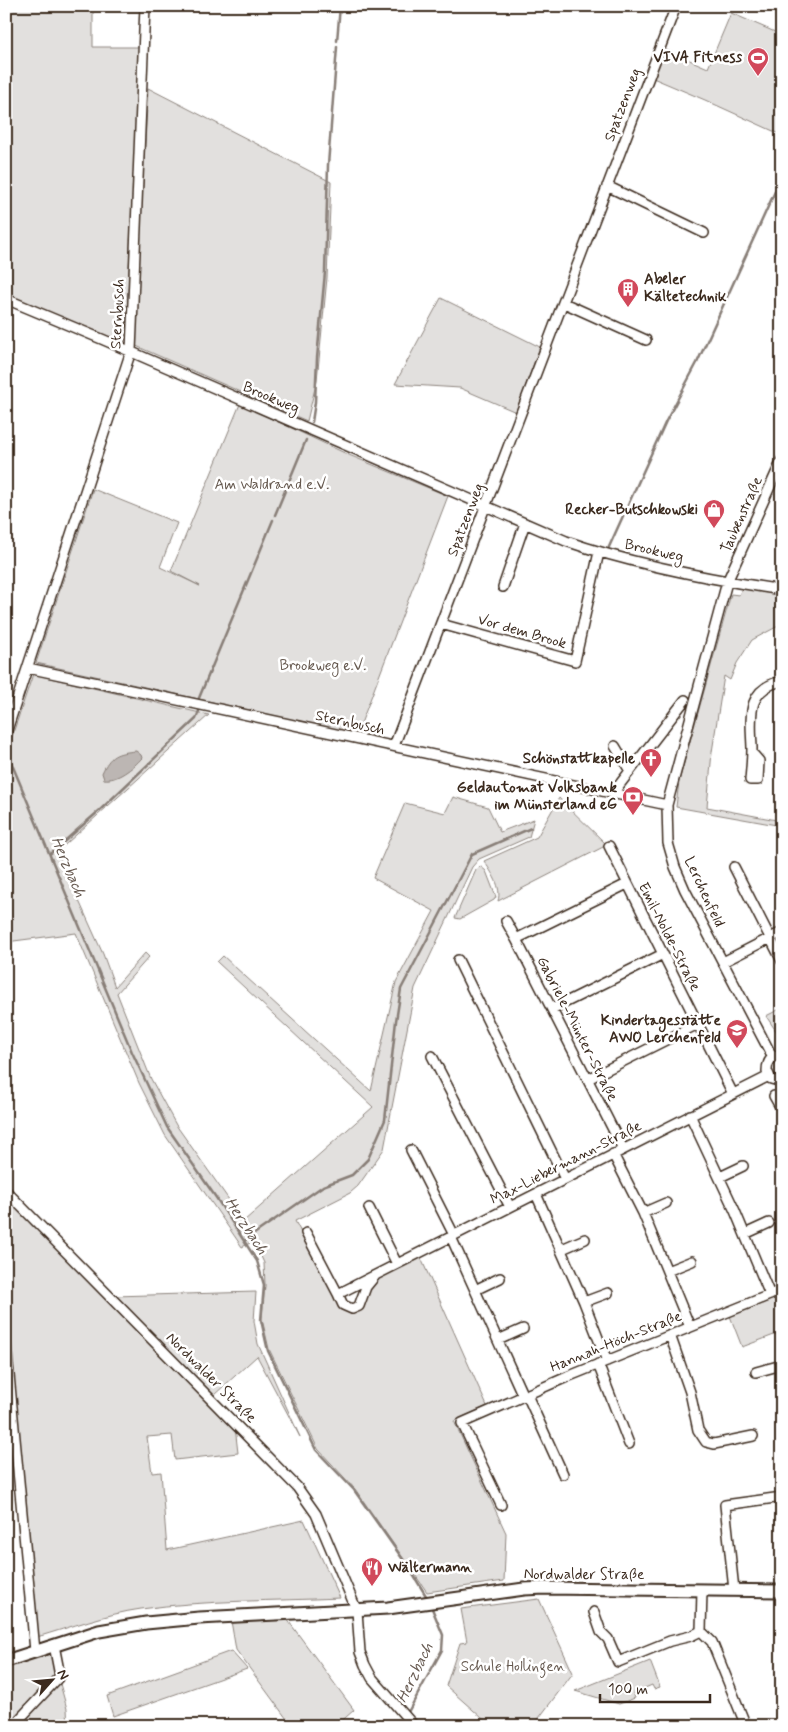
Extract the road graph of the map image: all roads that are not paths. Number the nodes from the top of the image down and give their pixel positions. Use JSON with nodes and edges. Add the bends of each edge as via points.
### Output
{"nodes":[{"id":1,"x":144,"y":6,"type":"edge"},
{"id":2,"x":676,"y":6,"type":"edge"},
{"id":3,"x":607,"y":186,"type":"junction"},
{"id":4,"x":704,"y":233,"type":"dead end"},
{"id":5,"x":6,"y":299,"type":"edge"},
{"id":6,"x":564,"y":303,"type":"junction"},
{"id":7,"x":646,"y":340,"type":"dead end"},
{"id":8,"x":131,"y":352,"type":"junction"},
{"id":9,"x":782,"y":460,"type":"edge"},
{"id":10,"x":486,"y":506,"type":"junction"},
{"id":11,"x":525,"y":523,"type":"junction"},
{"id":12,"x":599,"y":552,"type":"junction"},
{"id":13,"x":727,"y":582,"type":"junction"},
{"id":14,"x":503,"y":587,"type":"dead end"},
{"id":15,"x":782,"y":590,"type":"edge"},
{"id":16,"x":441,"y":624,"type":"junction"},
{"id":17,"x":28,"y":668,"type":"junction"},
{"id":18,"x":782,"y":682,"type":"edge"},
{"id":19,"x":685,"y":700,"type":"dead end"},
{"id":20,"x":6,"y":733,"type":"edge"},
{"id":21,"x":394,"y":746,"type":"junction"},
{"id":22,"x":616,"y":746,"type":"dead end"},
{"id":23,"x":752,"y":753,"type":"dead end"},
{"id":24,"x":630,"y":771,"type":"junction"},
{"id":25,"x":613,"y":793,"type":"junction"},
{"id":26,"x":667,"y":805,"type":"junction"},
{"id":27,"x":609,"y":846,"type":"dead end"},
{"id":28,"x":734,"y":866,"type":"dead end"},
{"id":29,"x":627,"y":884,"type":"junction"},
{"id":30,"x":506,"y":921,"type":"dead end"},
{"id":31,"x":782,"y":932,"type":"edge"},
{"id":32,"x":770,"y":938,"type":"junction"},
{"id":33,"x":516,"y":939,"type":"junction"},
{"id":34,"x":663,"y":954,"type":"junction"},
{"id":35,"x":458,"y":960,"type":"dead end"},
{"id":36,"x":782,"y":961,"type":"edge"},
{"id":37,"x":723,"y":962,"type":"junction"},
{"id":38,"x":552,"y":1010,"type":"junction"},
{"id":39,"x":698,"y":1024,"type":"junction"},
{"id":40,"x":432,"y":1056,"type":"dead end"},
{"id":41,"x":777,"y":1056,"type":"edge"},
{"id":42,"x":769,"y":1076,"type":"junction"},
{"id":43,"x":588,"y":1079,"type":"junction"},
{"id":44,"x":782,"y":1082,"type":"edge"},
{"id":45,"x":732,"y":1094,"type":"junction"},
{"id":46,"x":774,"y":1096,"type":"dead end"},
{"id":47,"x":782,"y":1110,"type":"edge"},
{"id":48,"x":690,"y":1115,"type":"junction"},
{"id":49,"x":411,"y":1150,"type":"dead end"},
{"id":50,"x":623,"y":1150,"type":"junction"},
{"id":51,"x":613,"y":1154,"type":"junction"},
{"id":52,"x":743,"y":1166,"type":"dead end"},
{"id":53,"x":720,"y":1177,"type":"junction"},
{"id":54,"x":565,"y":1179,"type":"junction"},
{"id":55,"x":6,"y":1191,"type":"edge"},
{"id":56,"x":536,"y":1194,"type":"junction"},
{"id":57,"x":666,"y":1202,"type":"dead end"},
{"id":58,"x":510,"y":1207,"type":"junction"},
{"id":59,"x":369,"y":1208,"type":"dead end"},
{"id":60,"x":643,"y":1213,"type":"junction"},
{"id":61,"x":768,"y":1223,"type":"dead end"},
{"id":62,"x":306,"y":1233,"type":"dead end"},
{"id":63,"x":745,"y":1234,"type":"junction"},
{"id":64,"x":453,"y":1236,"type":"junction"},
{"id":65,"x":585,"y":1239,"type":"dead end"},
{"id":66,"x":562,"y":1250,"type":"junction"},
{"id":67,"x":692,"y":1260,"type":"dead end"},
{"id":68,"x":397,"y":1264,"type":"junction"},
{"id":69,"x":667,"y":1271,"type":"junction"},
{"id":70,"x":375,"y":1276,"type":"junction"},
{"id":71,"x":500,"y":1278,"type":"dead end"},
{"id":72,"x":475,"y":1290,"type":"junction"},
{"id":73,"x":782,"y":1290,"type":"edge"},
{"id":74,"x":608,"y":1293,"type":"dead end"},
{"id":75,"x":338,"y":1294,"type":"junction"},
{"id":76,"x":770,"y":1294,"type":"junction"},
{"id":77,"x":584,"y":1302,"type":"junction"},
{"id":78,"x":690,"y":1327,"type":"junction"},
{"id":79,"x":523,"y":1329,"type":"dead end"},
{"id":80,"x":670,"y":1335,"type":"junction"},
{"id":81,"x":498,"y":1340,"type":"junction"},
{"id":82,"x":6,"y":1342,"type":"edge"},
{"id":83,"x":607,"y":1360,"type":"junction"},
{"id":84,"x":598,"y":1364,"type":"junction"},
{"id":85,"x":782,"y":1365,"type":"edge"},
{"id":86,"x":756,"y":1372,"type":"dead end"},
{"id":87,"x":525,"y":1395,"type":"junction"},
{"id":88,"x":753,"y":1436,"type":"dead end"},
{"id":89,"x":629,"y":1444,"type":"dead end"},
{"id":90,"x":563,"y":1474,"type":"dead end"},
{"id":91,"x":782,"y":1497,"type":"edge"},
{"id":92,"x":501,"y":1505,"type":"dead end"},
{"id":93,"x":702,"y":1590,"type":"junction"},
{"id":94,"x":734,"y":1590,"type":"junction"},
{"id":95,"x":782,"y":1591,"type":"edge"},
{"id":96,"x":357,"y":1611,"type":"junction"},
{"id":97,"x":594,"y":1612,"type":"dead end"},
{"id":98,"x":702,"y":1631,"type":"junction"},
{"id":99,"x":54,"y":1645,"type":"junction"},
{"id":100,"x":35,"y":1651,"type":"junction"},
{"id":101,"x":6,"y":1661,"type":"edge"},
{"id":102,"x":411,"y":1723,"type":"edge"},
{"id":103,"x":13,"y":1726,"type":"edge"},
{"id":104,"x":746,"y":1726,"type":"edge"}],
"edges":[{"from":1,"to":8,"type":"street","name":"Sternbusch"},
{"from":2,"to":3,"type":"street","name":"Spatzenweg"},
{"from":3,"to":4,"type":"street"},
{"from":3,"to":6,"type":"street","name":"Spatzenweg"},
{"from":5,"to":8,"type":"street","name":"Brookweg"},
{"from":6,"to":7,"type":"street"},
{"from":6,"to":10,"type":"street","name":"Spatzenweg"},
{"from":8,"to":10,"type":"street","name":"Brookweg"},
{"from":8,"to":17,"type":"street","name":"Sternbusch"},
{"from":9,"to":13,"type":"street","name":"Taubenstraße"},
{"from":10,"to":11,"type":"street","name":"Brookweg"},
{"from":10,"to":16,"type":"street","name":"Spatzenweg"},
{"from":11,"to":12,"type":"street","name":"Brookweg"},
{"from":11,"to":14,"type":"street"},
{"from":12,"to":13,"type":"street","name":"Brookweg"},
{"from":12,"to":16,"type":"street","name":"Vor dem Brook","via":[[575,661]]},
{"from":13,"to":15,"type":"street","name":"Brookweg"},
{"from":13,"to":26,"type":"street","name":"Lerchenfeld"},
{"from":16,"to":21,"type":"street","name":"Spatzenweg"},
{"from":17,"to":20,"type":"street","name":"Sternbusch"},
{"from":17,"to":21,"type":"street","name":"Sternbusch"},
{"from":18,"to":23,"type":"street","via":[[774,683],[757,694],[753,703]]},
{"from":19,"to":24,"type":"street"},
{"from":21,"to":25,"type":"street","name":"Sternbusch"},
{"from":22,"to":24,"type":"street"},
{"from":24,"to":25,"type":"street"},
{"from":25,"to":26,"type":"street","name":"Sternbusch"},
{"from":26,"to":37,"type":"street","name":"Lerchenfeld","via":[[668,843],[675,867]]},
{"from":27,"to":29,"type":"street","name":"Emil-Nolde-Straße"},
{"from":28,"to":32,"type":"street"},
{"from":29,"to":33,"type":"street"},
{"from":29,"to":34,"type":"street","name":"Emil-Nolde-Straße"},
{"from":30,"to":33,"type":"street","name":"Gabriele-Münter-Straße"},
{"from":31,"to":32,"type":"street"},
{"from":32,"to":36,"type":"street"},
{"from":32,"to":37,"type":"street"},
{"from":33,"to":38,"type":"street","name":"Gabriele-Münter-Straße"},
{"from":34,"to":38,"type":"street"},
{"from":34,"to":39,"type":"street","name":"Emil-Nolde-Straße"},
{"from":35,"to":54,"type":"street"},
{"from":37,"to":41,"type":"street","name":"Lerchenfeld"},
{"from":38,"to":43,"type":"street","name":"Gabriele-Münter-Straße"},
{"from":39,"to":43,"type":"street"},
{"from":39,"to":45,"type":"street","name":"Emil-Nolde-Straße"},
{"from":40,"to":58,"type":"street"},
{"from":41,"to":42,"type":"street","via":[[767,1066]]},
{"from":42,"to":44,"type":"street"},
{"from":42,"to":45,"type":"street","name":"Max-Liebermann-Straße"},
{"from":43,"to":50,"type":"street","name":"Gabriele-Münter-Straße"},
{"from":45,"to":48,"type":"street","name":"Max-Liebermann-Straße"},
{"from":46,"to":47,"type":"street"},
{"from":48,"to":50,"type":"street","name":"Max-Liebermann-Straße"},
{"from":48,"to":53,"type":"street"},
{"from":49,"to":64,"type":"street"},
{"from":50,"to":51,"type":"street","name":"Max-Liebermann-Straße"},
{"from":51,"to":54,"type":"street","name":"Max-Liebermann-Straße"},
{"from":51,"to":60,"type":"street"},
{"from":52,"to":53,"type":"street"},
{"from":53,"to":63,"type":"street"},
{"from":54,"to":56,"type":"street","name":"Max-Liebermann-Straße"},
{"from":55,"to":96,"type":"street","name":"Nordwalder Straße","via":[[297,1487],[316,1514]]},
{"from":56,"to":58,"type":"street","name":"Max-Liebermann-Straße"},
{"from":56,"to":66,"type":"street"},
{"from":57,"to":60,"type":"street"},
{"from":58,"to":64,"type":"street","name":"Max-Liebermann-Straße"},
{"from":59,"to":68,"type":"street"},
{"from":60,"to":69,"type":"street"},
{"from":61,"to":63,"type":"street"},
{"from":62,"to":75,"type":"street"},
{"from":63,"to":76,"type":"street"},
{"from":64,"to":68,"type":"street","name":"Max-Liebermann-Straße"},
{"from":64,"to":72,"type":"street"},
{"from":65,"to":66,"type":"street"},
{"from":66,"to":77,"type":"street"},
{"from":67,"to":69,"type":"street"},
{"from":68,"to":70,"type":"street","name":"Max-Liebermann-Straße"},
{"from":69,"to":78,"type":"street"},
{"from":70,"to":75,"type":"street","name":"Max-Liebermann-Straße"},
{"from":70,"to":75,"type":"street","via":[[366,1287],[359,1306],[352,1309],[343,1305]]},
{"from":71,"to":72,"type":"street"},
{"from":72,"to":81,"type":"street"},
{"from":73,"to":76,"type":"street","name":"Hannah-Höch-Straße"},
{"from":74,"to":77,"type":"street"},
{"from":76,"to":78,"type":"street","name":"Hannah-Höch-Straße"},
{"from":77,"to":83,"type":"street"},
{"from":78,"to":80,"type":"street","name":"Hannah-Höch-Straße"},
{"from":79,"to":81,"type":"street"},
{"from":80,"to":83,"type":"street","name":"Hannah-Höch-Straße"},
{"from":80,"to":88,"type":"street","via":[[690,1392],[698,1430],[706,1442],[714,1444]]},
{"from":81,"to":87,"type":"street"},
{"from":82,"to":100,"type":"street"},
{"from":83,"to":84,"type":"street","name":"Hannah-Höch-Straße"},
{"from":84,"to":87,"type":"street","name":"Hannah-Höch-Straße"},
{"from":84,"to":89,"type":"street"},
{"from":85,"to":86,"type":"street"},
{"from":87,"to":90,"type":"street"},
{"from":87,"to":92,"type":"street","name":"Hannah-Höch-Straße","via":[[462,1423]]},
{"from":91,"to":94,"type":"street","via":[[725,1505]]},
{"from":93,"to":94,"type":"main road","name":"Nordwalder Straße"},
{"from":93,"to":96,"type":"main road","name":"Nordwalder Straße","via":[[524,1589]]},
{"from":93,"to":98,"type":"street"},
{"from":94,"to":95,"type":"main road","name":"Nordwalder Straße"},
{"from":96,"to":99,"type":"main road","name":"Nordwalder Straße","via":[[146,1623],[99,1631]]},
{"from":96,"to":102,"type":"street","via":[[360,1652],[365,1665],[372,1678]]},
{"from":97,"to":98,"type":"street","via":[[618,1662]]},
{"from":98,"to":104,"type":"street","via":[[712,1642]]},
{"from":99,"to":100,"type":"main road","name":"Nordwalder Straße"},
{"from":99,"to":103,"type":"street","via":[[60,1676]]},
{"from":100,"to":101,"type":"main road","name":"Nordwalder Straße"}]}
